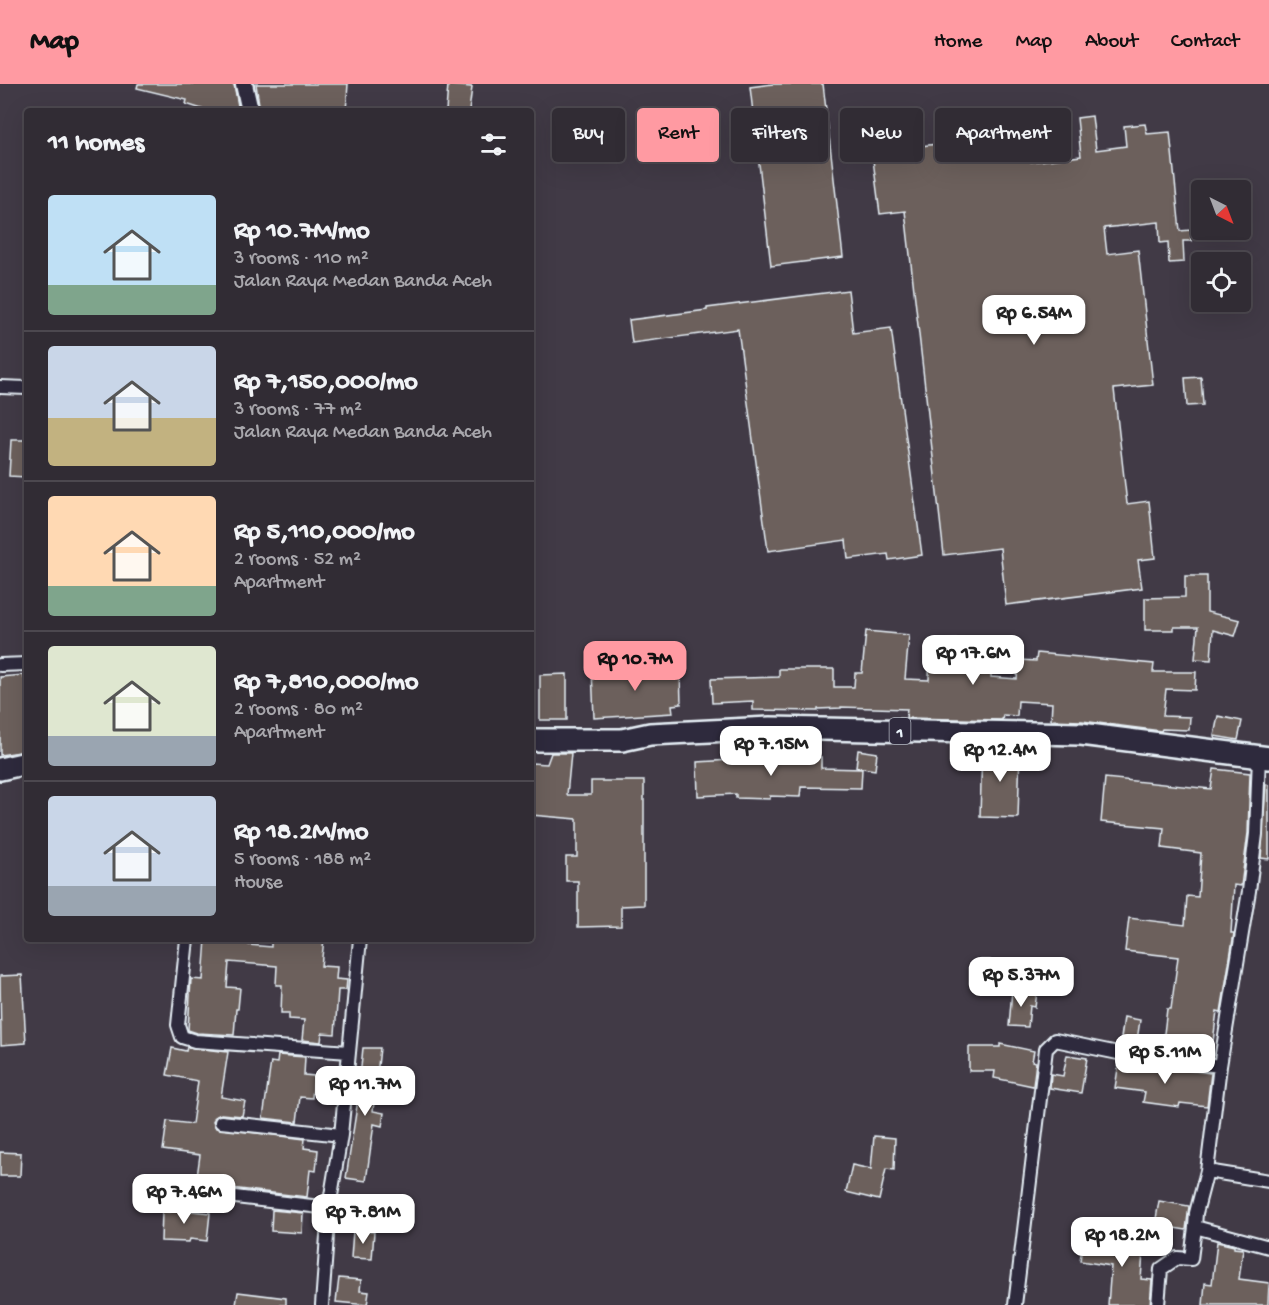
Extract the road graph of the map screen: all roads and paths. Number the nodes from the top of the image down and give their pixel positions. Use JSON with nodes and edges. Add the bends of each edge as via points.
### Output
{"nodes":[{"id":1,"x":244,"y":84,"type":"edge"},
{"id":2,"x":249,"y":108,"type":"edge"},
{"id":3,"x":0,"y":387,"type":"edge"},
{"id":4,"x":24,"y":388,"type":"edge"},
{"id":5,"x":24,"y":664,"type":"edge"},
{"id":6,"x":0,"y":666,"type":"edge"},
{"id":7,"x":534,"y":740,"type":"edge"},
{"id":8,"x":1264,"y":757,"type":"edge"},
{"id":9,"x":24,"y":764,"type":"edge"},
{"id":10,"x":0,"y":769,"type":"edge"},
{"id":11,"x":187,"y":942,"type":"edge"},
{"id":12,"x":360,"y":942,"type":"edge"},
{"id":13,"x":349,"y":1052,"type":"junction"},
{"id":14,"x":1220,"y":1066,"type":"junction"},
{"id":15,"x":221,"y":1122,"type":"dead end"},
{"id":16,"x":341,"y":1135,"type":"junction"},
{"id":17,"x":1207,"y":1171,"type":"junction"},
{"id":18,"x":1269,"y":1181,"type":"edge"},
{"id":19,"x":192,"y":1192,"type":"dead end"},
{"id":20,"x":329,"y":1208,"type":"junction"},
{"id":21,"x":1195,"y":1227,"type":"junction"},
{"id":22,"x":1269,"y":1247,"type":"edge"},
{"id":23,"x":322,"y":1305,"type":"edge"},
{"id":24,"x":1015,"y":1305,"type":"edge"},
{"id":25,"x":1158,"y":1305,"type":"edge"}],
"edges":[{"from":1,"to":2,"type":"street"},
{"from":3,"to":4,"type":"street"},
{"from":5,"to":6,"type":"street"},
{"from":7,"to":8,"type":"highway","number":"1","via":[[622,740],[650,734],[770,728],[1081,734]]},
{"from":8,"to":14,"type":"street"},
{"from":9,"to":10,"type":"highway"},
{"from":11,"to":13,"type":"street","via":[[178,1025],[182,1037]]},
{"from":12,"to":13,"type":"street"},
{"from":13,"to":16,"type":"street"},
{"from":14,"to":17,"type":"street"},
{"from":14,"to":24,"type":"street","via":[[1123,1054],[1055,1040],[1046,1049]]},
{"from":15,"to":16,"type":"street"},
{"from":16,"to":20,"type":"street"},
{"from":17,"to":18,"type":"street"},
{"from":17,"to":21,"type":"street"},
{"from":19,"to":20,"type":"street"},
{"from":20,"to":23,"type":"street"},
{"from":21,"to":22,"type":"street"},
{"from":21,"to":25,"type":"street","via":[[1191,1259],[1177,1258],[1161,1269]]}]}
